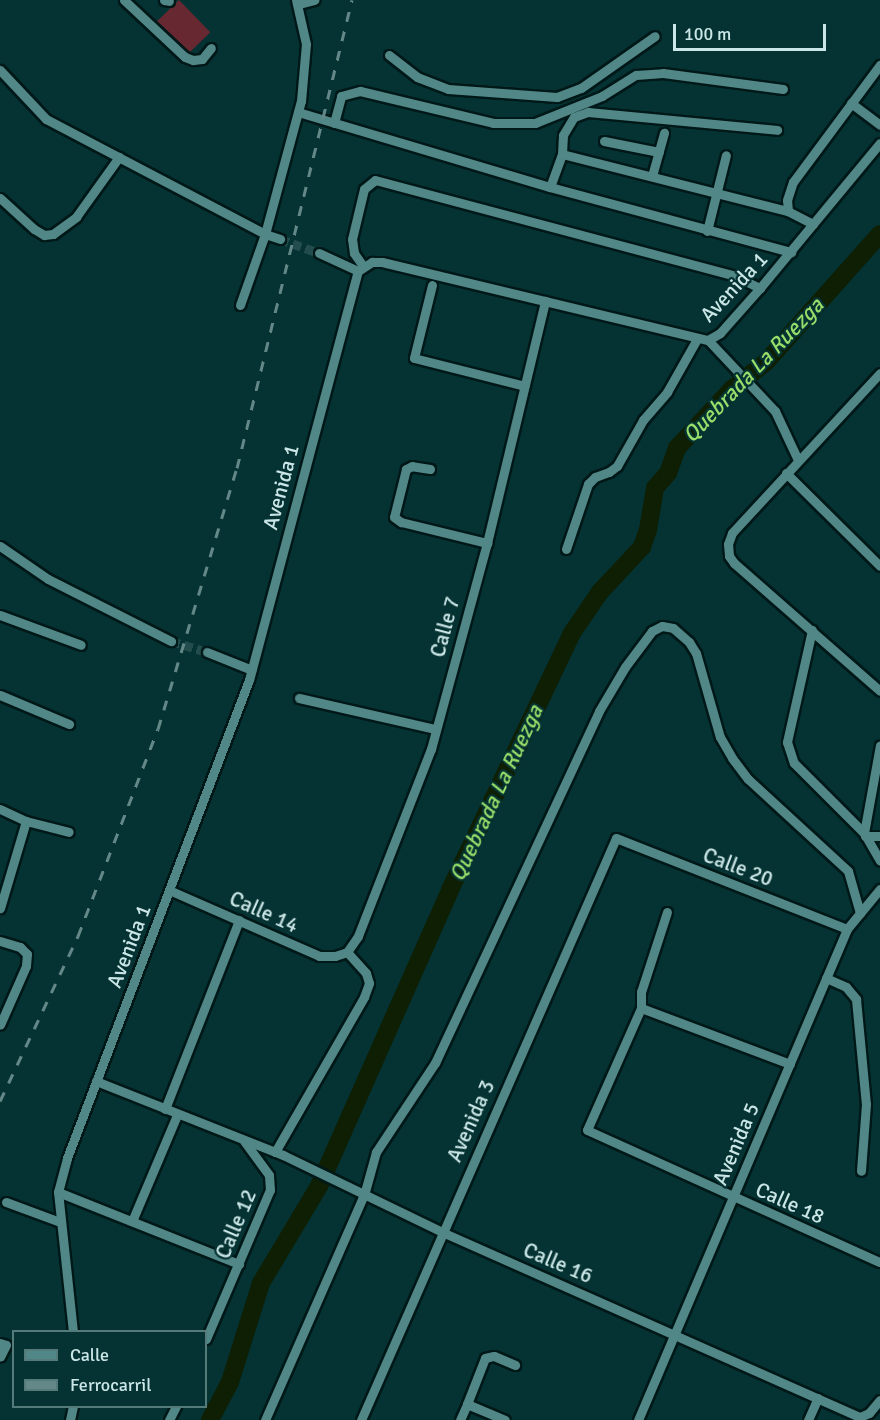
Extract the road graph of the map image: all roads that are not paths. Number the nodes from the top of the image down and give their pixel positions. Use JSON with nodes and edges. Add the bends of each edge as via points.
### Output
{"nodes":[{"id":1,"x":124,"y":0,"type":"edge"},
{"id":2,"x":164,"y":0,"type":"edge"},
{"id":3,"x":314,"y":0,"type":"edge"},
{"id":4,"x":169,"y":1,"type":"edge"},
{"id":5,"x":298,"y":2,"type":"edge"},
{"id":6,"x":655,"y":36,"type":"dead end"},
{"id":7,"x":211,"y":48,"type":"dead end"},
{"id":8,"x":389,"y":55,"type":"dead end"},
{"id":9,"x":880,"y":65,"type":"edge"},
{"id":10,"x":0,"y":70,"type":"edge"},
{"id":11,"x":581,"y":88,"type":"junction"},
{"id":12,"x":783,"y":89,"type":"dead end"},
{"id":13,"x":850,"y":103,"type":"junction"},
{"id":14,"x":588,"y":107,"type":"junction"},
{"id":15,"x":298,"y":112,"type":"junction"},
{"id":16,"x":334,"y":123,"type":"junction"},
{"id":17,"x":880,"y":125,"type":"edge"},
{"id":18,"x":777,"y":130,"type":"dead end"},
{"id":19,"x":664,"y":134,"type":"dead end"},
{"id":20,"x":604,"y":141,"type":"dead end"},
{"id":21,"x":880,"y":143,"type":"edge"},
{"id":22,"x":659,"y":152,"type":"junction"},
{"id":23,"x":562,"y":154,"type":"junction"},
{"id":24,"x":726,"y":155,"type":"dead end"},
{"id":25,"x":119,"y":157,"type":"junction"},
{"id":26,"x":652,"y":176,"type":"junction"},
{"id":27,"x":550,"y":187,"type":"junction"},
{"id":28,"x":717,"y":191,"type":"junction"},
{"id":29,"x":0,"y":198,"type":"edge"},
{"id":30,"x":788,"y":211,"type":"junction"},
{"id":31,"x":813,"y":224,"type":"junction"},
{"id":32,"x":707,"y":231,"type":"junction"},
{"id":33,"x":265,"y":234,"type":"junction"},
{"id":34,"x":280,"y":239,"type":"tunnel mouth"},
{"id":35,"x":791,"y":252,"type":"junction"},
{"id":36,"x":319,"y":253,"type":"tunnel mouth"},
{"id":37,"x":361,"y":268,"type":"junction"},
{"id":38,"x":432,"y":285,"type":"dead end"},
{"id":39,"x":760,"y":288,"type":"junction"},
{"id":40,"x":545,"y":301,"type":"junction"},
{"id":41,"x":240,"y":305,"type":"dead end"},
{"id":42,"x":697,"y":339,"type":"junction"},
{"id":43,"x":708,"y":340,"type":"junction"},
{"id":44,"x":880,"y":373,"type":"edge"},
{"id":45,"x":525,"y":386,"type":"junction"},
{"id":46,"x":798,"y":460,"type":"junction"},
{"id":47,"x":430,"y":469,"type":"dead end"},
{"id":48,"x":786,"y":473,"type":"junction"},
{"id":49,"x":487,"y":543,"type":"junction"},
{"id":50,"x":0,"y":546,"type":"edge"},
{"id":51,"x":566,"y":549,"type":"dead end"},
{"id":52,"x":880,"y":567,"type":"edge"},
{"id":53,"x":0,"y":615,"type":"edge"},
{"id":54,"x":812,"y":630,"type":"junction"},
{"id":55,"x":171,"y":641,"type":"tunnel mouth"},
{"id":56,"x":81,"y":645,"type":"dead end"},
{"id":57,"x":207,"y":652,"type":"tunnel mouth"},
{"id":58,"x":252,"y":670,"type":"junction"},
{"id":59,"x":880,"y":691,"type":"edge"},
{"id":60,"x":0,"y":694,"type":"edge"},
{"id":61,"x":299,"y":698,"type":"dead end"},
{"id":62,"x":69,"y":723,"type":"dead end"},
{"id":63,"x":436,"y":729,"type":"junction"},
{"id":64,"x":880,"y":745,"type":"edge"},
{"id":65,"x":0,"y":809,"type":"edge"},
{"id":66,"x":26,"y":821,"type":"junction"},
{"id":67,"x":69,"y":832,"type":"dead end"},
{"id":68,"x":865,"y":834,"type":"junction"},
{"id":69,"x":880,"y":836,"type":"edge"},
{"id":70,"x":616,"y":838,"type":"joint"},
{"id":71,"x":880,"y":861,"type":"edge"},
{"id":72,"x":880,"y":889,"type":"edge"},
{"id":73,"x":169,"y":890,"type":"junction"},
{"id":74,"x":0,"y":908,"type":"edge"},
{"id":75,"x":666,"y":912,"type":"dead end"},
{"id":76,"x":860,"y":913,"type":"junction"},
{"id":77,"x":239,"y":921,"type":"junction"},
{"id":78,"x":847,"y":929,"type":"junction"},
{"id":79,"x":0,"y":941,"type":"edge"},
{"id":80,"x":347,"y":952,"type":"junction"},
{"id":81,"x":826,"y":978,"type":"junction"},
{"id":82,"x":641,"y":1008,"type":"junction"},
{"id":83,"x":0,"y":1025,"type":"edge"},
{"id":84,"x":790,"y":1064,"type":"junction"},
{"id":85,"x":96,"y":1081,"type":"junction"},
{"id":86,"x":165,"y":1109,"type":"junction"},
{"id":87,"x":177,"y":1115,"type":"junction"},
{"id":88,"x":242,"y":1139,"type":"junction"},
{"id":89,"x":279,"y":1153,"type":"junction"},
{"id":90,"x":861,"y":1171,"type":"dead end"},
{"id":91,"x":58,"y":1192,"type":"junction"},
{"id":92,"x":364,"y":1195,"type":"junction"},
{"id":93,"x":733,"y":1197,"type":"junction"},
{"id":94,"x":6,"y":1202,"type":"dead end"},
{"id":95,"x":132,"y":1221,"type":"junction"},
{"id":96,"x":60,"y":1222,"type":"junction"},
{"id":97,"x":442,"y":1232,"type":"junction"},
{"id":98,"x":880,"y":1262,"type":"edge"},
{"id":99,"x":239,"y":1264,"type":"junction"},
{"id":100,"x":73,"y":1330,"type":"edge"},
{"id":101,"x":676,"y":1333,"type":"junction"},
{"id":102,"x":207,"y":1337,"type":"edge"},
{"id":103,"x":0,"y":1343,"type":"edge"},
{"id":104,"x":0,"y":1358,"type":"edge"},
{"id":105,"x":515,"y":1365,"type":"dead end"},
{"id":106,"x":818,"y":1398,"type":"junction"},
{"id":107,"x":880,"y":1400,"type":"edge"},
{"id":108,"x":467,"y":1404,"type":"junction"},
{"id":109,"x":265,"y":1420,"type":"edge"},
{"id":110,"x":361,"y":1420,"type":"edge"},
{"id":111,"x":460,"y":1420,"type":"edge"},
{"id":112,"x":505,"y":1420,"type":"edge"},
{"id":113,"x":638,"y":1420,"type":"edge"},
{"id":114,"x":808,"y":1420,"type":"edge"}],
"edges":[{"from":1,"to":7,"type":"street","via":[[184,57],[202,58]]},
{"from":2,"to":4,"type":"street"},
{"from":3,"to":5,"type":"street"},
{"from":5,"to":15,"type":"street","via":[[306,44]]},
{"from":6,"to":11,"type":"street"},
{"from":8,"to":11,"type":"street","via":[[417,77],[448,89],[557,97]]},
{"from":9,"to":13,"type":"street"},
{"from":10,"to":25,"type":"street","via":[[46,119]]},
{"from":11,"to":14,"type":"street"},
{"from":12,"to":14,"type":"street","via":[[663,73],[636,75]]},
{"from":13,"to":17,"type":"street"},
{"from":13,"to":30,"type":"street","via":[[793,182]]},
{"from":14,"to":16,"type":"street","via":[[536,123],[493,123],[360,91],[341,96]]},
{"from":14,"to":18,"type":"street"},
{"from":14,"to":23,"type":"street","via":[[574,117],[563,135]]},
{"from":15,"to":16,"type":"street"},
{"from":15,"to":33,"type":"street"},
{"from":16,"to":27,"type":"street"},
{"from":19,"to":22,"type":"street"},
{"from":20,"to":22,"type":"street"},
{"from":21,"to":31,"type":"street","name":"Avenida 1"},
{"from":22,"to":26,"type":"street"},
{"from":23,"to":26,"type":"street"},
{"from":23,"to":27,"type":"street"},
{"from":24,"to":28,"type":"street"},
{"from":25,"to":29,"type":"street","via":[[76,217],[52,234],[34,230]]},
{"from":25,"to":33,"type":"street"},
{"from":26,"to":28,"type":"street"},
{"from":27,"to":32,"type":"street"},
{"from":28,"to":30,"type":"street"},
{"from":28,"to":32,"type":"street"},
{"from":30,"to":31,"type":"street"},
{"from":31,"to":35,"type":"street","name":"Avenida 1"},
{"from":32,"to":35,"type":"street"},
{"from":33,"to":34,"type":"street"},
{"from":33,"to":41,"type":"street"},
{"from":35,"to":39,"type":"street","name":"Avenida 1"},
{"from":36,"to":37,"type":"street"},
{"from":37,"to":39,"type":"street","via":[[352,238],[364,189],[375,180],[735,276]]},
{"from":37,"to":40,"type":"street","name":"Avenida 1","via":[[382,262]]},
{"from":37,"to":58,"type":"street","name":"Avenida 1"},
{"from":38,"to":45,"type":"street","via":[[414,358]]},
{"from":39,"to":43,"type":"street","name":"Avenida 1","via":[[720,333]]},
{"from":40,"to":42,"type":"street","name":"Avenida 1"},
{"from":40,"to":45,"type":"street","name":"Calle 7"},
{"from":42,"to":43,"type":"street","name":"Avenida 1"},
{"from":42,"to":51,"type":"street","via":[[617,466],[588,484]]},
{"from":43,"to":46,"type":"street","via":[[768,404],[782,423]]},
{"from":44,"to":46,"type":"street"},
{"from":45,"to":49,"type":"street","name":"Calle 7"},
{"from":46,"to":48,"type":"street"},
{"from":47,"to":49,"type":"street","via":[[406,469],[394,517]]},
{"from":48,"to":52,"type":"street"},
{"from":48,"to":54,"type":"street","via":[[732,533],[729,556]]},
{"from":49,"to":63,"type":"street","name":"Calle 7"},
{"from":50,"to":55,"type":"street","via":[[48,579]]},
{"from":53,"to":56,"type":"street"},
{"from":54,"to":59,"type":"street"},
{"from":54,"to":68,"type":"street","via":[[787,742],[794,763]]},
{"from":57,"to":58,"type":"street"},
{"from":58,"to":73,"type":"street","name":"Avenida 1"},
{"from":60,"to":62,"type":"street"},
{"from":61,"to":63,"type":"street"},
{"from":63,"to":80,"type":"street","name":"Calle 7","via":[[386,868],[358,936]]},
{"from":64,"to":68,"type":"street"},
{"from":65,"to":66,"type":"street"},
{"from":66,"to":67,"type":"street"},
{"from":66,"to":74,"type":"street"},
{"from":68,"to":69,"type":"street"},
{"from":68,"to":71,"type":"street"},
{"from":70,"to":78,"type":"street","name":"Calle 20"},
{"from":70,"to":97,"type":"street","name":"Avenida 3"},
{"from":72,"to":76,"type":"street","name":"Avenida 5"},
{"from":73,"to":77,"type":"street","name":"Calle 14"},
{"from":73,"to":85,"type":"street","name":"Avenida 1"},
{"from":75,"to":82,"type":"street","via":[[641,992]]},
{"from":76,"to":78,"type":"street","name":"Avenida 5"},
{"from":76,"to":92,"type":"street","via":[[848,871],[748,779],[732,758],[720,737],[696,653],[689,642],[673,628],[662,626],[652,630],[599,711],[435,1063],[376,1152]]},
{"from":77,"to":80,"type":"street","name":"Calle 14","via":[[320,956]]},
{"from":77,"to":86,"type":"street"},
{"from":78,"to":81,"type":"street","name":"Avenida 5"},
{"from":79,"to":83,"type":"street","via":[[20,947],[27,954],[26,966]]},
{"from":80,"to":89,"type":"street","via":[[366,973],[369,984]]},
{"from":81,"to":84,"type":"street","name":"Avenida 5"},
{"from":81,"to":90,"type":"street","via":[[846,987],[856,999],[866,1104]]},
{"from":82,"to":84,"type":"street"},
{"from":82,"to":93,"type":"street","name":"Calle 18","via":[[588,1130]]},
{"from":84,"to":93,"type":"street","name":"Avenida 5"},
{"from":85,"to":86,"type":"street"},
{"from":85,"to":91,"type":"street","name":"Avenida 1"},
{"from":86,"to":87,"type":"street"},
{"from":87,"to":88,"type":"street"},
{"from":87,"to":95,"type":"street"},
{"from":88,"to":89,"type":"street","name":"Calle 16"},
{"from":88,"to":99,"type":"street","name":"Calle 12","via":[[269,1175],[270,1190]]},
{"from":89,"to":92,"type":"street","name":"Calle 16"},
{"from":91,"to":95,"type":"street"},
{"from":91,"to":96,"type":"street","name":"Avenida 1"},
{"from":92,"to":97,"type":"street","name":"Calle 16"},
{"from":92,"to":109,"type":"street"},
{"from":93,"to":98,"type":"street","name":"Calle 18"},
{"from":93,"to":101,"type":"street","name":"Avenida 5"},
{"from":94,"to":96,"type":"street"},
{"from":95,"to":99,"type":"street"},
{"from":96,"to":100,"type":"street","name":"Avenida 1"},
{"from":97,"to":101,"type":"street","name":"Calle 16"},
{"from":97,"to":110,"type":"street","name":"Avenida 3"},
{"from":99,"to":102,"type":"street","name":"Calle 12"},
{"from":101,"to":106,"type":"street","name":"Calle 16"},
{"from":101,"to":113,"type":"street","name":"Avenida 5"},
{"from":103,"to":104,"type":"street","via":[[6,1345]]},
{"from":105,"to":108,"type":"street","via":[[494,1356],[486,1358]]},
{"from":106,"to":107,"type":"street","name":"Calle 16","via":[[860,1416],[869,1413]]},
{"from":106,"to":114,"type":"street"},
{"from":108,"to":111,"type":"street"},
{"from":108,"to":112,"type":"street"}]}
